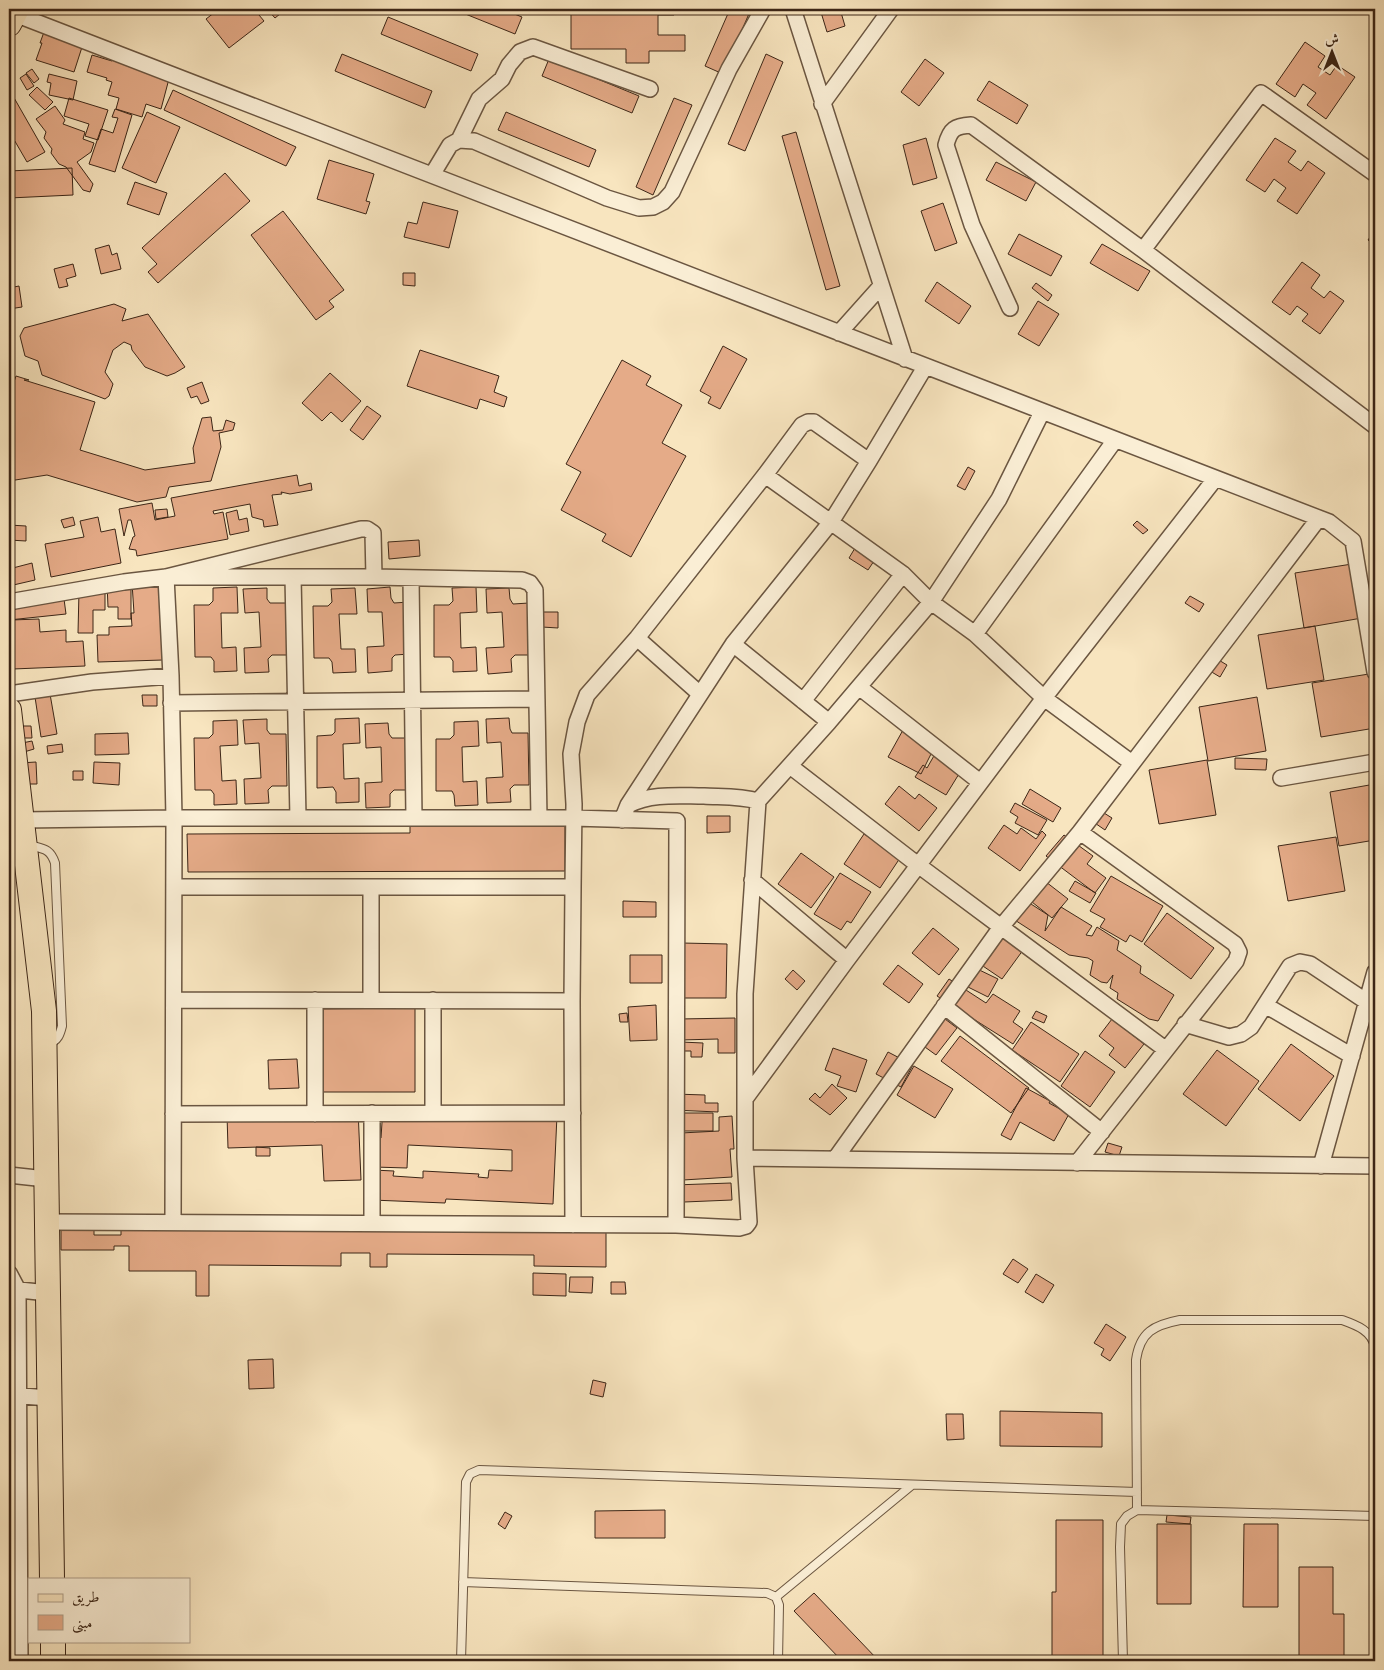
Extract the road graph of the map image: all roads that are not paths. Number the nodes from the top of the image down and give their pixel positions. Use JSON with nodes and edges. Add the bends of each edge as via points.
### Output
{"nodes":[{"id":1,"x":763,"y":9,"type":"edge"},
{"id":2,"x":793,"y":9,"type":"edge"},
{"id":3,"x":891,"y":9,"type":"edge"},
{"id":4,"x":13,"y":16,"type":"edge"},
{"id":5,"x":650,"y":89,"type":"dead end"},
{"id":6,"x":822,"y":104,"type":"junction"},
{"id":7,"x":459,"y":140,"type":"junction"},
{"id":8,"x":1375,"y":174,"type":"edge"},
{"id":9,"x":432,"y":175,"type":"junction"},
{"id":10,"x":1144,"y":250,"type":"junction"},
{"id":11,"x":881,"y":286,"type":"junction"},
{"id":12,"x":1010,"y":308,"type":"dead end"},
{"id":13,"x":839,"y":333,"type":"junction"},
{"id":14,"x":905,"y":359,"type":"junction"},
{"id":15,"x":925,"y":367,"type":"junction"},
{"id":16,"x":1042,"y":412,"type":"junction"},
{"id":17,"x":1375,"y":426,"type":"edge"},
{"id":18,"x":1115,"y":440,"type":"junction"},
{"id":19,"x":869,"y":461,"type":"junction"},
{"id":20,"x":764,"y":475,"type":"junction"},
{"id":21,"x":1215,"y":478,"type":"junction"},
{"id":22,"x":1319,"y":518,"type":"junction"},
{"id":23,"x":831,"y":522,"type":"junction"},
{"id":24,"x":903,"y":574,"type":"junction"},
{"id":25,"x":166,"y":577,"type":"junction"},
{"id":26,"x":293,"y":577,"type":"junction"},
{"id":27,"x":374,"y":577,"type":"junction"},
{"id":28,"x":412,"y":578,"type":"junction"},
{"id":29,"x":9,"y":602,"type":"edge"},
{"id":30,"x":931,"y":602,"type":"junction"},
{"id":31,"x":975,"y":634,"type":"junction"},
{"id":32,"x":638,"y":638,"type":"junction"},
{"id":33,"x":733,"y":644,"type":"junction"},
{"id":34,"x":1375,"y":672,"type":"edge"},
{"id":35,"x":171,"y":676,"type":"junction"},
{"id":36,"x":859,"y":687,"type":"junction"},
{"id":37,"x":9,"y":694,"type":"edge"},
{"id":38,"x":700,"y":694,"type":"junction"},
{"id":39,"x":537,"y":698,"type":"junction"},
{"id":40,"x":1044,"y":698,"type":"junction"},
{"id":41,"x":413,"y":700,"type":"junction"},
{"id":42,"x":803,"y":700,"type":"junction"},
{"id":43,"x":296,"y":702,"type":"junction"},
{"id":44,"x":171,"y":703,"type":"junction"},
{"id":45,"x":9,"y":710,"type":"edge"},
{"id":46,"x":829,"y":722,"type":"junction"},
{"id":47,"x":1375,"y":762,"type":"edge"},
{"id":48,"x":1132,"y":763,"type":"junction"},
{"id":49,"x":790,"y":766,"type":"junction"},
{"id":50,"x":1281,"y":778,"type":"dead end"},
{"id":51,"x":980,"y":782,"type":"junction"},
{"id":52,"x":758,"y":801,"type":"junction"},
{"id":53,"x":628,"y":805,"type":"junction"},
{"id":54,"x":174,"y":818,"type":"junction"},
{"id":55,"x":298,"y":818,"type":"junction"},
{"id":56,"x":414,"y":818,"type":"junction"},
{"id":57,"x":539,"y":818,"type":"junction"},
{"id":58,"x":573,"y":818,"type":"junction"},
{"id":59,"x":622,"y":820,"type":"junction"},
{"id":60,"x":1080,"y":832,"type":"junction"},
{"id":61,"x":18,"y":833,"type":"edge"},
{"id":62,"x":918,"y":865,"type":"junction"},
{"id":63,"x":752,"y":880,"type":"junction"},
{"id":64,"x":174,"y":887,"type":"junction"},
{"id":65,"x":371,"y":887,"type":"junction"},
{"id":66,"x":573,"y":887,"type":"junction"},
{"id":67,"x":1001,"y":927,"type":"junction"},
{"id":68,"x":847,"y":960,"type":"junction"},
{"id":69,"x":1375,"y":972,"type":"edge"},
{"id":70,"x":174,"y":1000,"type":"junction"},
{"id":71,"x":314,"y":1000,"type":"junction"},
{"id":72,"x":371,"y":1000,"type":"junction"},
{"id":73,"x":433,"y":1000,"type":"junction"},
{"id":74,"x":572,"y":1001,"type":"junction"},
{"id":75,"x":1265,"y":1005,"type":"junction"},
{"id":76,"x":944,"y":1006,"type":"junction"},
{"id":77,"x":1368,"y":1013,"type":"edge"},
{"id":78,"x":1185,"y":1024,"type":"junction"},
{"id":79,"x":1165,"y":1049,"type":"junction"},
{"id":80,"x":1352,"y":1056,"type":"junction"},
{"id":81,"x":745,"y":1099,"type":"junction"},
{"id":82,"x":372,"y":1113,"type":"junction"},
{"id":83,"x":433,"y":1113,"type":"junction"},
{"id":84,"x":573,"y":1113,"type":"junction"},
{"id":85,"x":173,"y":1114,"type":"junction"},
{"id":86,"x":314,"y":1114,"type":"junction"},
{"id":87,"x":1102,"y":1132,"type":"junction"},
{"id":88,"x":745,"y":1158,"type":"junction"},
{"id":89,"x":835,"y":1159,"type":"junction"},
{"id":90,"x":1078,"y":1163,"type":"junction"},
{"id":91,"x":1321,"y":1166,"type":"junction"},
{"id":92,"x":1375,"y":1166,"type":"edge"},
{"id":93,"x":9,"y":1175,"type":"edge"},
{"id":94,"x":46,"y":1179,"type":"junction"},
{"id":95,"x":47,"y":1222,"type":"junction"},
{"id":96,"x":173,"y":1224,"type":"junction"},
{"id":97,"x":372,"y":1224,"type":"junction"},
{"id":98,"x":573,"y":1225,"type":"junction"},
{"id":99,"x":676,"y":1226,"type":"junction"},
{"id":100,"x":9,"y":1273,"type":"edge"},
{"id":101,"x":13,"y":1290,"type":"edge"},
{"id":102,"x":48,"y":1293,"type":"junction"},
{"id":103,"x":1375,"y":1348,"type":"edge"},
{"id":104,"x":14,"y":1395,"type":"edge"},
{"id":105,"x":50,"y":1398,"type":"junction"},
{"id":106,"x":1375,"y":1463,"type":"edge"},
{"id":107,"x":912,"y":1485,"type":"junction"},
{"id":108,"x":1137,"y":1492,"type":"junction"},
{"id":109,"x":1137,"y":1510,"type":"junction"},
{"id":110,"x":1375,"y":1516,"type":"edge"},
{"id":111,"x":52,"y":1578,"type":"edge"},
{"id":112,"x":463,"y":1582,"type":"junction"},
{"id":113,"x":776,"y":1597,"type":"junction"},
{"id":114,"x":19,"y":1608,"type":"edge"},
{"id":115,"x":53,"y":1642,"type":"edge"},
{"id":116,"x":20,"y":1661,"type":"edge"},
{"id":117,"x":53,"y":1661,"type":"edge"},
{"id":118,"x":461,"y":1661,"type":"edge"},
{"id":119,"x":778,"y":1661,"type":"edge"},
{"id":120,"x":1123,"y":1661,"type":"edge"},
{"id":121,"x":1375,"y":1661,"type":"edge"}],
"edges":[{"from":1,"to":7,"type":"street","via":[[729,69],[672,192],[653,207],[639,208],[607,198],[474,141]]},
{"from":2,"to":6,"type":"street"},
{"from":3,"to":6,"type":"street"},
{"from":4,"to":9,"type":"street"},
{"from":5,"to":7,"type":"street","via":[[533,47],[520,52],[502,79],[479,99]]},
{"from":6,"to":11,"type":"street"},
{"from":7,"to":9,"type":"street","via":[[450,145]]},
{"from":8,"to":10,"type":"street","via":[[1261,93]]},
{"from":9,"to":13,"type":"street"},
{"from":10,"to":12,"type":"street","via":[[971,125],[961,125],[948,136],[946,145],[972,224]]},
{"from":10,"to":17,"type":"street"},
{"from":11,"to":13,"type":"street"},
{"from":11,"to":14,"type":"street"},
{"from":13,"to":14,"type":"street"},
{"from":14,"to":15,"type":"street"},
{"from":15,"to":16,"type":"street"},
{"from":15,"to":19,"type":"street"},
{"from":16,"to":18,"type":"street"},
{"from":16,"to":30,"type":"street","via":[[999,499]]},
{"from":18,"to":21,"type":"street"},
{"from":18,"to":31,"type":"street"},
{"from":19,"to":20,"type":"street","via":[[814,422],[808,422],[802,425]]},
{"from":19,"to":23,"type":"street"},
{"from":20,"to":23,"type":"street"},
{"from":20,"to":32,"type":"street"},
{"from":21,"to":22,"type":"street"},
{"from":21,"to":40,"type":"street"},
{"from":22,"to":34,"type":"street","via":[[1353,541]]},
{"from":22,"to":48,"type":"street"},
{"from":23,"to":24,"type":"street"},
{"from":23,"to":33,"type":"street"},
{"from":24,"to":30,"type":"street"},
{"from":24,"to":42,"type":"street"},
{"from":25,"to":26,"type":"street"},
{"from":25,"to":27,"type":"street","via":[[368,529],[373,533]]},
{"from":25,"to":29,"type":"street"},
{"from":25,"to":35,"type":"street"},
{"from":26,"to":27,"type":"street"},
{"from":26,"to":43,"type":"street"},
{"from":27,"to":28,"type":"street"},
{"from":28,"to":39,"type":"street","via":[[522,580],[530,583],[535,590]]},
{"from":28,"to":41,"type":"street"},
{"from":30,"to":31,"type":"street"},
{"from":30,"to":36,"type":"street"},
{"from":31,"to":40,"type":"street"},
{"from":32,"to":38,"type":"street"},
{"from":32,"to":58,"type":"street","via":[[587,695],[577,722],[571,754]]},
{"from":33,"to":38,"type":"street"},
{"from":33,"to":42,"type":"street"},
{"from":35,"to":37,"type":"street","via":[[92,682]]},
{"from":35,"to":44,"type":"street"},
{"from":36,"to":46,"type":"street"},
{"from":36,"to":51,"type":"street"},
{"from":38,"to":53,"type":"street"},
{"from":39,"to":41,"type":"street"},
{"from":39,"to":57,"type":"street"},
{"from":40,"to":48,"type":"street"},
{"from":40,"to":51,"type":"street"},
{"from":41,"to":43,"type":"street"},
{"from":41,"to":56,"type":"street"},
{"from":42,"to":46,"type":"street"},
{"from":43,"to":44,"type":"street"},
{"from":43,"to":55,"type":"street"},
{"from":44,"to":54,"type":"street"},
{"from":45,"to":61,"type":"main road"},
{"from":46,"to":49,"type":"street"},
{"from":47,"to":50,"type":"street"},
{"from":48,"to":60,"type":"street"},
{"from":49,"to":52,"type":"street"},
{"from":49,"to":62,"type":"street"},
{"from":51,"to":62,"type":"street"},
{"from":52,"to":53,"type":"street","via":[[744,797],[662,796],[637,800]]},
{"from":52,"to":63,"type":"street"},
{"from":53,"to":59,"type":"street"},
{"from":54,"to":55,"type":"street"},
{"from":54,"to":61,"type":"street"},
{"from":54,"to":64,"type":"street"},
{"from":55,"to":56,"type":"street"},
{"from":56,"to":57,"type":"street"},
{"from":57,"to":58,"type":"street"},
{"from":58,"to":59,"type":"street"},
{"from":58,"to":66,"type":"street"},
{"from":59,"to":99,"type":"street","via":[[677,821]]},
{"from":60,"to":67,"type":"street"},
{"from":60,"to":78,"type":"street","via":[[1235,944],[1238,952],[1236,961]]},
{"from":61,"to":94,"type":"main road","via":[[44,1011]]},
{"from":62,"to":67,"type":"street"},
{"from":62,"to":68,"type":"street"},
{"from":63,"to":68,"type":"street"},
{"from":63,"to":81,"type":"street","via":[[745,994]]},
{"from":64,"to":65,"type":"street"},
{"from":64,"to":70,"type":"street"},
{"from":65,"to":66,"type":"street"},
{"from":65,"to":72,"type":"street"},
{"from":66,"to":74,"type":"street"},
{"from":67,"to":76,"type":"street"},
{"from":67,"to":79,"type":"street"},
{"from":68,"to":81,"type":"street"},
{"from":69,"to":77,"type":"street"},
{"from":70,"to":71,"type":"street"},
{"from":70,"to":85,"type":"street"},
{"from":71,"to":72,"type":"street"},
{"from":71,"to":86,"type":"street"},
{"from":72,"to":73,"type":"street"},
{"from":73,"to":74,"type":"street"},
{"from":73,"to":83,"type":"street"},
{"from":74,"to":84,"type":"street"},
{"from":75,"to":77,"type":"street","via":[[1290,966],[1300,962],[1310,964]]},
{"from":75,"to":78,"type":"street","via":[[1251,1027],[1229,1037]]},
{"from":75,"to":80,"type":"street"},
{"from":76,"to":87,"type":"street"},
{"from":76,"to":89,"type":"street"},
{"from":77,"to":80,"type":"street"},
{"from":78,"to":79,"type":"street"},
{"from":79,"to":87,"type":"street"},
{"from":80,"to":91,"type":"street"},
{"from":81,"to":88,"type":"street"},
{"from":82,"to":83,"type":"street"},
{"from":82,"to":86,"type":"street"},
{"from":82,"to":97,"type":"street"},
{"from":83,"to":84,"type":"street"},
{"from":84,"to":98,"type":"street"},
{"from":85,"to":86,"type":"street"},
{"from":85,"to":96,"type":"street"},
{"from":87,"to":90,"type":"street"},
{"from":88,"to":89,"type":"street"},
{"from":88,"to":99,"type":"street","via":[[749,1222],[746,1226]]},
{"from":89,"to":90,"type":"street"},
{"from":90,"to":91,"type":"street"},
{"from":91,"to":92,"type":"street"},
{"from":93,"to":94,"type":"street"},
{"from":94,"to":95,"type":"main road"},
{"from":95,"to":96,"type":"street"},
{"from":95,"to":102,"type":"main road"},
{"from":96,"to":97,"type":"street"},
{"from":97,"to":98,"type":"street"},
{"from":98,"to":99,"type":"street"},
{"from":100,"to":101,"type":"street"},
{"from":101,"to":102,"type":"street"},
{"from":101,"to":104,"type":"street"},
{"from":102,"to":105,"type":"main road"},
{"from":103,"to":108,"type":"lane","via":[[1374,1342],[1358,1325],[1342,1320],[1180,1320],[1165,1323],[1146,1333],[1138,1346],[1136,1360]]},
{"from":104,"to":105,"type":"street"},
{"from":104,"to":114,"type":"street"},
{"from":105,"to":111,"type":"main road"},
{"from":106,"to":110,"type":"lane"},
{"from":107,"to":108,"type":"lane"},
{"from":107,"to":112,"type":"lane","via":[[480,1470],[470,1474],[466,1482]]},
{"from":107,"to":113,"type":"lane"},
{"from":108,"to":109,"type":"lane"},
{"from":109,"to":110,"type":"lane"},
{"from":109,"to":120,"type":"lane","via":[[1121,1524]]},
{"from":110,"to":121,"type":"lane"},
{"from":112,"to":113,"type":"lane","via":[[767,1593]]},
{"from":112,"to":118,"type":"lane"},
{"from":113,"to":119,"type":"lane","via":[[779,1605]]},
{"from":114,"to":116,"type":"street"},
{"from":115,"to":117,"type":"main road"}]}
